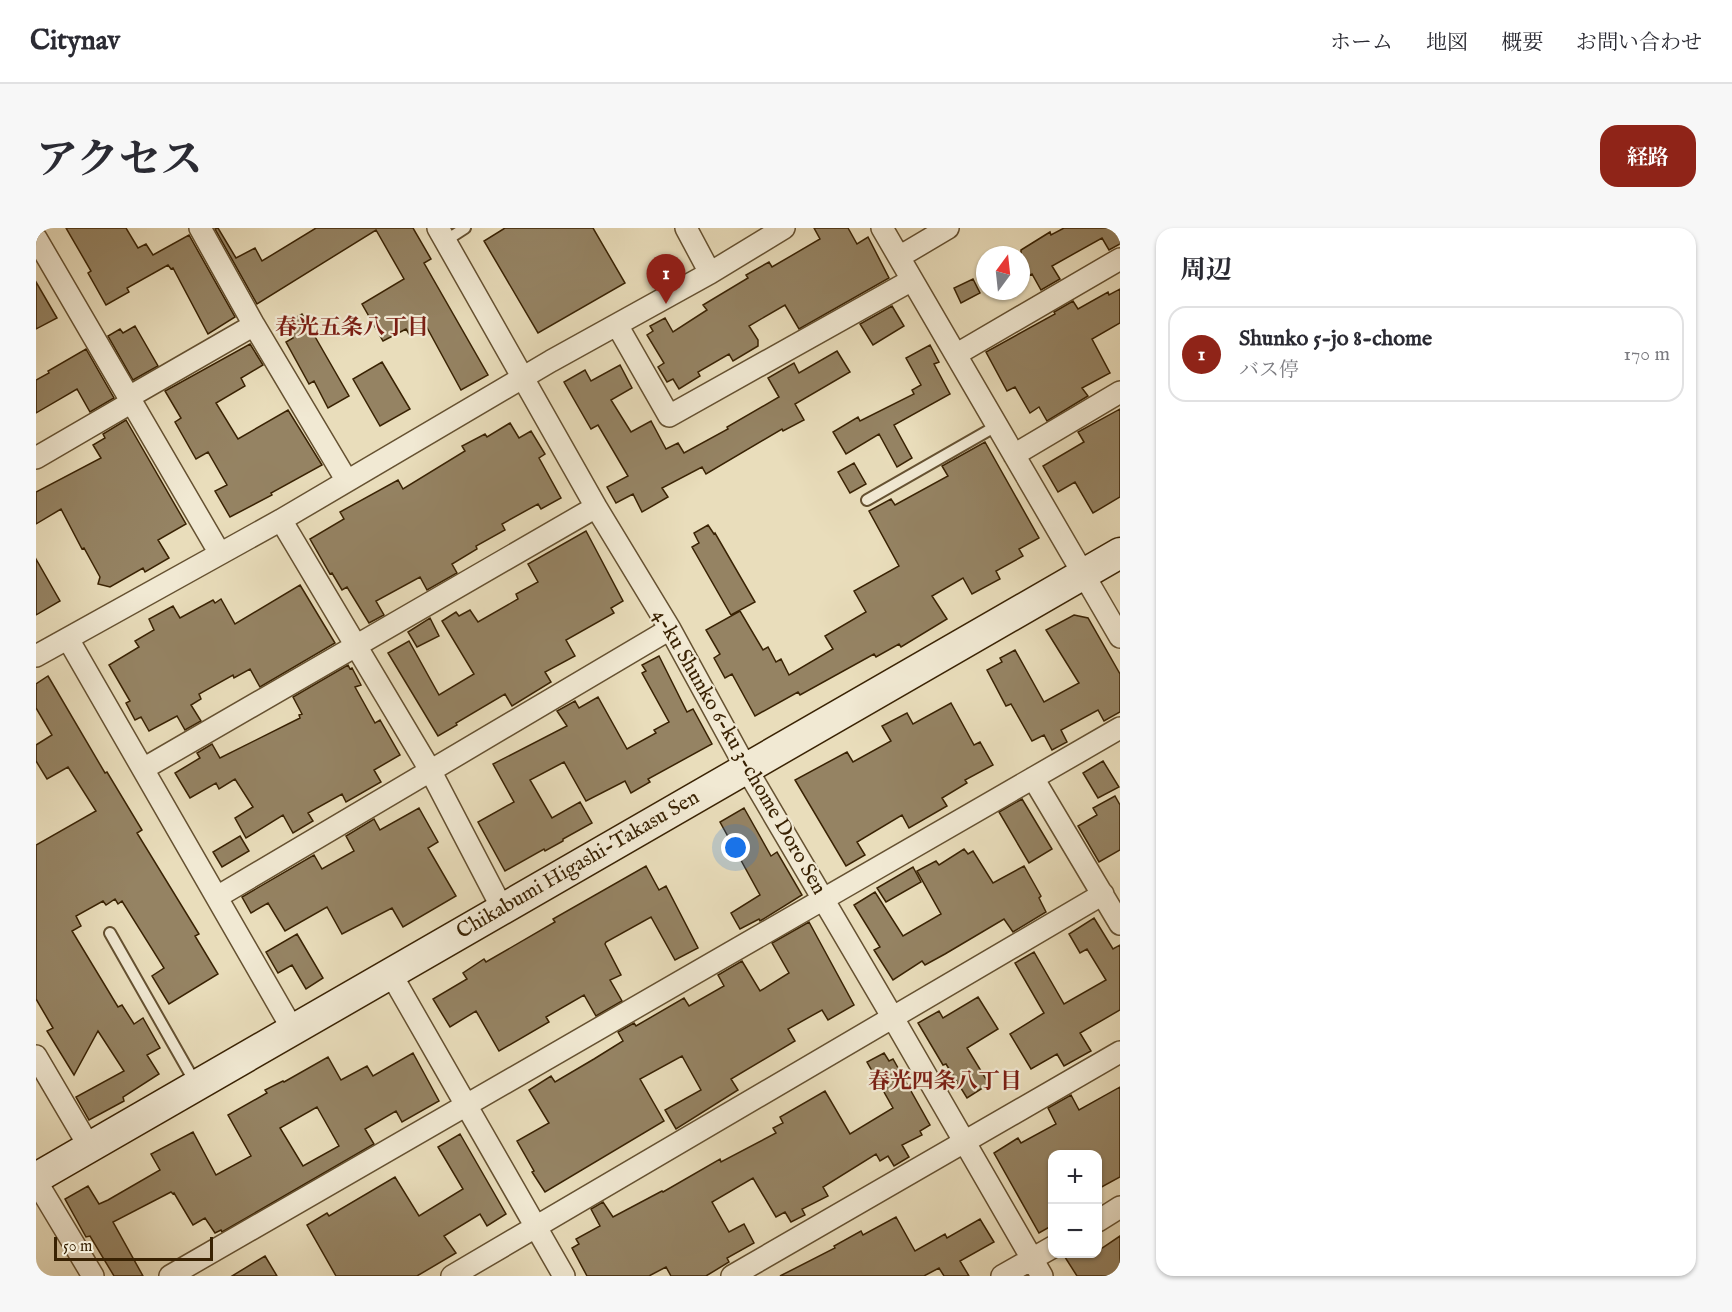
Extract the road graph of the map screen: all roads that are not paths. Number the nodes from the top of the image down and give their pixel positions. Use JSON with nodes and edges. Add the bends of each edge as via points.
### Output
{"nodes":[{"id":1,"x":200,"y":228,"type":"edge"},
{"id":2,"x":465,"y":228,"type":"edge"},
{"id":3,"x":686,"y":228,"type":"edge"},
{"id":4,"x":784,"y":228,"type":"edge"},
{"id":5,"x":882,"y":228,"type":"edge"},
{"id":6,"x":948,"y":228,"type":"edge"},
{"id":7,"x":442,"y":234,"type":"edge"},
{"id":8,"x":36,"y":238,"type":"edge"},
{"id":9,"x":899,"y":256,"type":"junction"},
{"id":10,"x":1120,"y":259,"type":"edge"},
{"id":11,"x":44,"y":270,"type":"edge"},
{"id":12,"x":710,"y":273,"type":"junction"},
{"id":13,"x":912,"y":280,"type":"junction"},
{"id":14,"x":617,"y":325,"type":"junction"},
{"id":15,"x":254,"y":326,"type":"junction"},
{"id":16,"x":957,"y":354,"type":"junction"},
{"id":17,"x":523,"y":378,"type":"junction"},
{"id":18,"x":1120,"y":392,"type":"edge"},
{"id":19,"x":131,"y":399,"type":"junction"},
{"id":20,"x":998,"y":425,"type":"junction"},
{"id":21,"x":1014,"y":455,"type":"junction"},
{"id":22,"x":36,"y":458,"type":"edge"},
{"id":23,"x":347,"y":481,"type":"junction"},
{"id":24,"x":867,"y":500,"type":"dead end"},
{"id":25,"x":596,"y":507,"type":"junction"},
{"id":26,"x":280,"y":520,"type":"junction"},
{"id":27,"x":219,"y":552,"type":"junction"},
{"id":28,"x":1120,"y":553,"type":"edge"},
{"id":29,"x":1084,"y":573,"type":"junction"},
{"id":30,"x":670,"y":629,"type":"junction"},
{"id":31,"x":1120,"y":637,"type":"edge"},
{"id":32,"x":68,"y":639,"type":"junction"},
{"id":33,"x":354,"y":646,"type":"junction"},
{"id":34,"x":36,"y":656,"type":"edge"},
{"id":35,"x":1120,"y":728,"type":"edge"},
{"id":36,"x":746,"y":768,"type":"junction"},
{"id":37,"x":143,"y":769,"type":"junction"},
{"id":38,"x":430,"y":770,"type":"junction"},
{"id":39,"x":1033,"y":778,"type":"junction"},
{"id":40,"x":1103,"y":894,"type":"junction"},
{"id":41,"x":217,"y":897,"type":"junction"},
{"id":42,"x":823,"y":898,"type":"junction"},
{"id":43,"x":502,"y":908,"type":"junction"},
{"id":44,"x":1120,"y":924,"type":"edge"},
{"id":45,"x":110,"y":933,"type":"dead end"},
{"id":46,"x":390,"y":974,"type":"junction"},
{"id":47,"x":893,"y":1018,"type":"junction"},
{"id":48,"x":293,"y":1030,"type":"junction"},
{"id":49,"x":1120,"y":1052,"type":"edge"},
{"id":50,"x":36,"y":1056,"type":"edge"},
{"id":51,"x":197,"y":1086,"type":"junction"},
{"id":52,"x":466,"y":1106,"type":"junction"},
{"id":53,"x":964,"y":1141,"type":"junction"},
{"id":54,"x":90,"y":1148,"type":"junction"},
{"id":55,"x":36,"y":1180,"type":"edge"},
{"id":56,"x":1120,"y":1208,"type":"edge"},
{"id":57,"x":1102,"y":1219,"type":"edge"},
{"id":58,"x":536,"y":1228,"type":"junction"},
{"id":59,"x":1048,"y":1253,"type":"edge"},
{"id":60,"x":1037,"y":1267,"type":"edge"},
{"id":61,"x":93,"y":1276,"type":"edge"},
{"id":62,"x":170,"y":1276,"type":"edge"},
{"id":63,"x":452,"y":1276,"type":"edge"},
{"id":64,"x":564,"y":1276,"type":"edge"},
{"id":65,"x":732,"y":1276,"type":"edge"},
{"id":66,"x":1002,"y":1276,"type":"edge"}],
"edges":[{"from":1,"to":15,"type":"street"},
{"from":2,"to":7,"type":"lane"},
{"from":3,"to":12,"type":"street"},
{"from":4,"to":12,"type":"street"},
{"from":5,"to":9,"type":"street"},
{"from":6,"to":9,"type":"street"},
{"from":7,"to":17,"type":"street","name":"4-ku Shunko 6-ku 3-chome Doro Sen"},
{"from":8,"to":11,"type":"street"},
{"from":9,"to":13,"type":"street"},
{"from":10,"to":16,"type":"street"},
{"from":11,"to":19,"type":"street"},
{"from":12,"to":14,"type":"street"},
{"from":13,"to":14,"type":"street","via":[[669,416]]},
{"from":13,"to":16,"type":"street"},
{"from":14,"to":17,"type":"street"},
{"from":15,"to":19,"type":"street"},
{"from":15,"to":23,"type":"street"},
{"from":16,"to":20,"type":"street"},
{"from":17,"to":23,"type":"street"},
{"from":17,"to":25,"type":"street","name":"4-ku Shunko 6-ku 3-chome Doro Sen"},
{"from":18,"to":21,"type":"street"},
{"from":19,"to":22,"type":"street"},
{"from":19,"to":27,"type":"street"},
{"from":20,"to":21,"type":"street"},
{"from":20,"to":24,"type":"lane"},
{"from":21,"to":29,"type":"street"},
{"from":23,"to":26,"type":"street"},
{"from":25,"to":30,"type":"street","name":"4-ku Shunko 6-ku 3-chome Doro Sen"},
{"from":25,"to":33,"type":"street"},
{"from":26,"to":27,"type":"street"},
{"from":26,"to":33,"type":"street"},
{"from":27,"to":32,"type":"street"},
{"from":28,"to":29,"type":"street","name":"Chikabumi Higashi-Takasu Sen"},
{"from":29,"to":31,"type":"street"},
{"from":29,"to":36,"type":"street","name":"Chikabumi Higashi-Takasu Sen"},
{"from":30,"to":36,"type":"street","name":"4-ku Shunko 6-ku 3-chome Doro Sen"},
{"from":30,"to":38,"type":"street"},
{"from":32,"to":34,"type":"street"},
{"from":32,"to":37,"type":"street"},
{"from":33,"to":37,"type":"street"},
{"from":33,"to":38,"type":"street"},
{"from":35,"to":39,"type":"street"},
{"from":36,"to":42,"type":"street","name":"4-ku Shunko 6-ku 3-chome Doro Sen"},
{"from":36,"to":43,"type":"street","name":"Chikabumi Higashi-Takasu Sen"},
{"from":37,"to":41,"type":"street"},
{"from":38,"to":41,"type":"street"},
{"from":38,"to":43,"type":"street"},
{"from":39,"to":40,"type":"street"},
{"from":39,"to":42,"type":"street"},
{"from":40,"to":44,"type":"street"},
{"from":40,"to":47,"type":"street"},
{"from":41,"to":48,"type":"street"},
{"from":42,"to":47,"type":"street","name":"4-ku Shunko 6-ku 3-chome Doro Sen"},
{"from":42,"to":52,"type":"street"},
{"from":43,"to":46,"type":"street","name":"Chikabumi Higashi-Takasu Sen"},
{"from":45,"to":51,"type":"lane"},
{"from":46,"to":48,"type":"street","name":"Chikabumi Higashi-Takasu Sen"},
{"from":46,"to":52,"type":"street"},
{"from":47,"to":53,"type":"street","name":"4-ku Shunko 6-ku 3-chome Doro Sen"},
{"from":47,"to":58,"type":"street"},
{"from":48,"to":51,"type":"street","name":"Chikabumi Higashi-Takasu Sen"},
{"from":49,"to":53,"type":"street"},
{"from":50,"to":54,"type":"street"},
{"from":51,"to":54,"type":"street","name":"Chikabumi Higashi-Takasu Sen"},
{"from":52,"to":58,"type":"street"},
{"from":52,"to":62,"type":"street"},
{"from":53,"to":60,"type":"street","name":"4-ku Shunko 6-ku 3-chome Doro Sen"},
{"from":53,"to":65,"type":"street"},
{"from":54,"to":55,"type":"street","name":"Chikabumi Higashi-Takasu Sen"},
{"from":55,"to":61,"type":"street"},
{"from":56,"to":57,"type":"street"},
{"from":58,"to":63,"type":"street"},
{"from":58,"to":64,"type":"street"},
{"from":59,"to":60,"type":"street"},
{"from":60,"to":66,"type":"street"}]}
